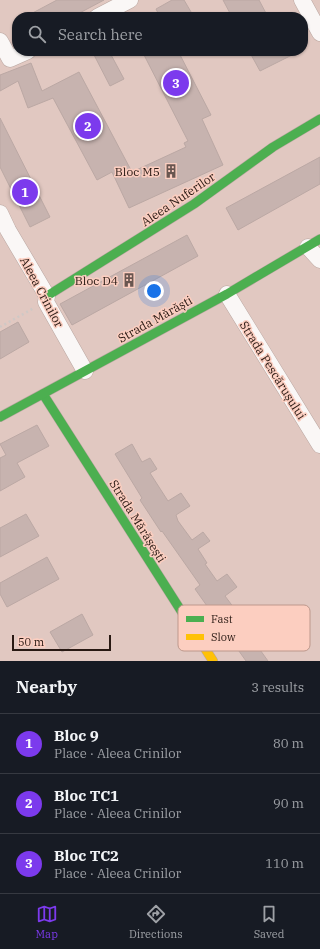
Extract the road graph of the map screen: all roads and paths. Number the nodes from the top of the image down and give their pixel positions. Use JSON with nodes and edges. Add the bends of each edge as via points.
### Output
{"nodes":[{"id":1,"x":130,"y":0,"type":"edge"},
{"id":2,"x":302,"y":0,"type":"edge"},
{"id":3,"x":107,"y":12,"type":"edge"},
{"id":4,"x":320,"y":33,"type":"edge"},
{"id":5,"x":0,"y":40,"type":"edge"},
{"id":6,"x":17,"y":56,"type":"edge"},
{"id":7,"x":320,"y":119,"type":"edge"},
{"id":8,"x":0,"y":213,"type":"edge"},
{"id":9,"x":314,"y":243,"type":"edge"},
{"id":10,"x":320,"y":260,"type":"edge"},
{"id":11,"x":227,"y":294,"type":"junction"},
{"id":12,"x":47,"y":299,"type":"junction"},
{"id":13,"x":0,"y":327,"type":"edge"},
{"id":14,"x":85,"y":371,"type":"junction"},
{"id":15,"x":43,"y":394,"type":"junction"},
{"id":16,"x":0,"y":417,"type":"edge"},
{"id":17,"x":320,"y":445,"type":"edge"},
{"id":18,"x":178,"y":606,"type":"edge"},
{"id":19,"x":207,"y":651,"type":"edge"},
{"id":20,"x":213,"y":661,"type":"edge"}],
"edges":[{"from":1,"to":3,"type":"street"},
{"from":2,"to":4,"type":"street"},
{"from":5,"to":6,"type":"street","via":[[10,59]]},
{"from":7,"to":12,"type":"street","name":"Aleea Nuferilor","via":[[273,147],[194,204]]},
{"from":8,"to":12,"type":"street","name":"Aleea Crinilor"},
{"from":9,"to":10,"type":"street"},
{"from":9,"to":11,"type":"street","name":"Strada Mărăști"},
{"from":11,"to":14,"type":"street","name":"Strada Mărăști"},
{"from":11,"to":17,"type":"street","name":"Strada Pescărușului"},
{"from":12,"to":13,"type":"path"},
{"from":12,"to":14,"type":"street","name":"Aleea Crinilor"},
{"from":14,"to":15,"type":"street","name":"Strada Mărăști"},
{"from":15,"to":16,"type":"street","name":"Strada Mărăști"},
{"from":15,"to":18,"type":"street","name":"Strada Mărășești"},
{"from":19,"to":20,"type":"street","name":"Strada Mărășești"}]}
